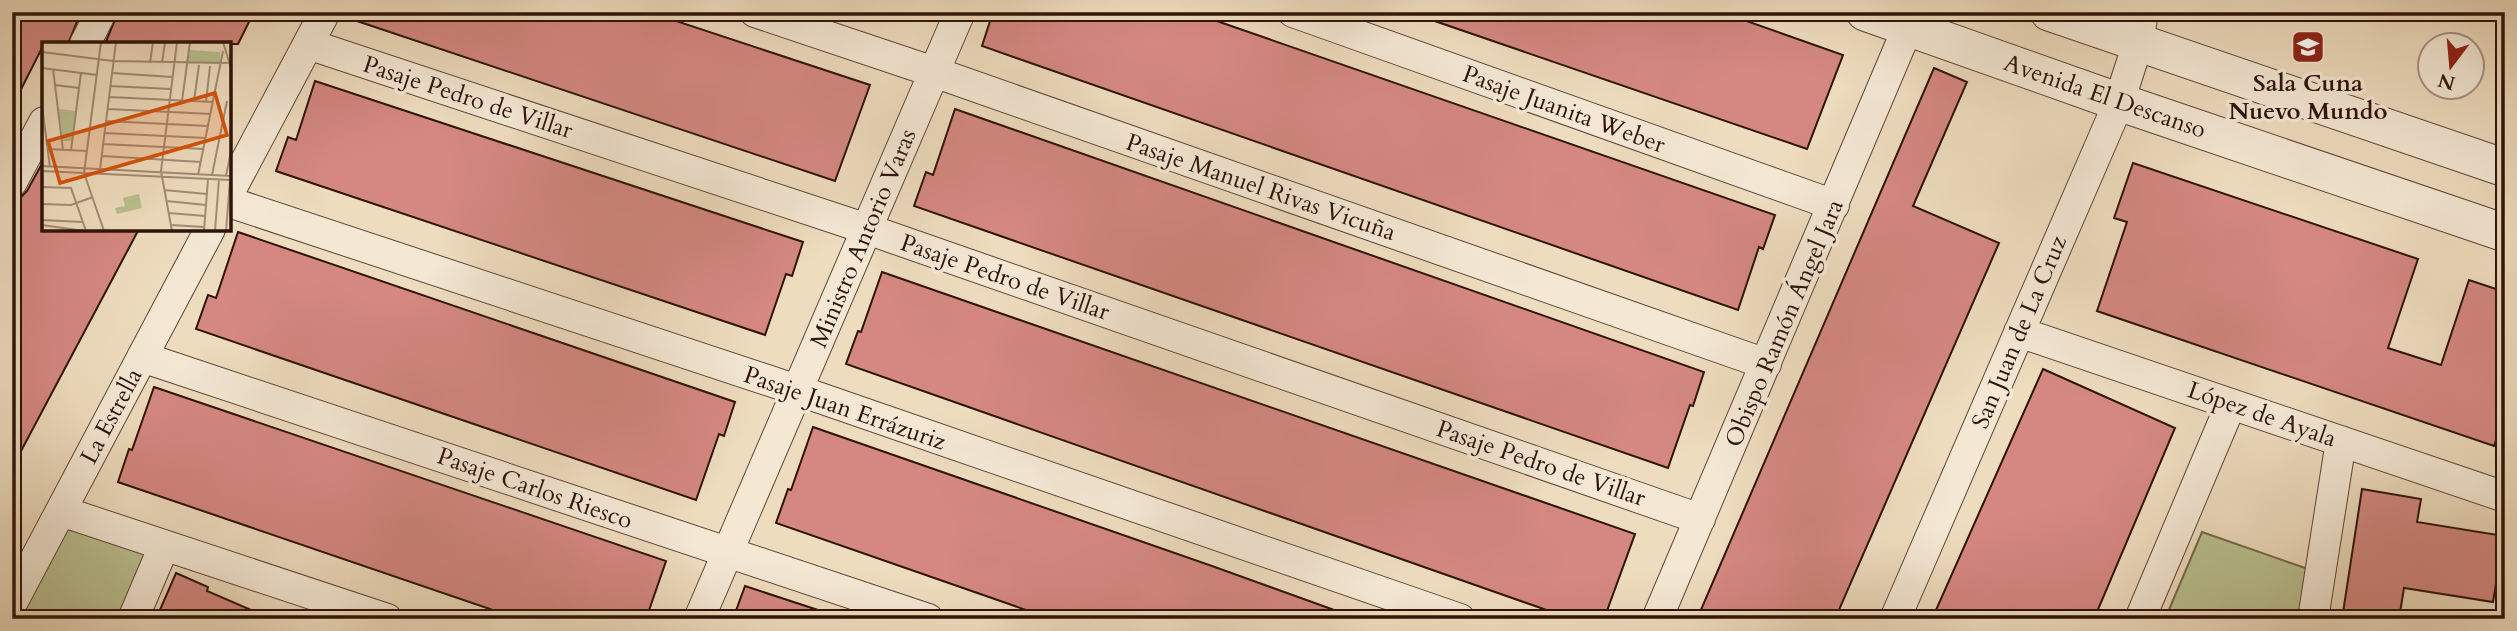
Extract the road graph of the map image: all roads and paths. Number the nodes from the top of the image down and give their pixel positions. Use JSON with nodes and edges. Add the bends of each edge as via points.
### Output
{"nodes":[{"id":1,"x":101,"y":12,"type":"edge"},
{"id":2,"x":325,"y":12,"type":"edge"},
{"id":3,"x":755,"y":12,"type":"edge"},
{"id":4,"x":960,"y":12,"type":"edge"},
{"id":5,"x":1293,"y":12,"type":"edge"},
{"id":6,"x":1865,"y":12,"type":"edge"},
{"id":7,"x":2049,"y":12,"type":"edge"},
{"id":8,"x":1908,"y":27,"type":"junction"},
{"id":9,"x":2141,"y":28,"type":"edge"},
{"id":10,"x":86,"y":42,"type":"edge"},
{"id":11,"x":308,"y":44,"type":"junction"},
{"id":12,"x":934,"y":72,"type":"junction"},
{"id":13,"x":2119,"y":102,"type":"junction"},
{"id":14,"x":42,"y":126,"type":"edge"},
{"id":15,"x":2505,"y":168,"type":"edge"},
{"id":16,"x":12,"y":182,"type":"edge"},
{"id":17,"x":231,"y":189,"type":"edge"},
{"id":18,"x":231,"y":203,"type":"edge"},
{"id":19,"x":1835,"y":205,"type":"junction"},
{"id":20,"x":867,"y":229,"type":"junction"},
{"id":21,"x":209,"y":231,"type":"edge"},
{"id":22,"x":2505,"y":233,"type":"edge"},
{"id":23,"x":2019,"y":332,"type":"junction"},
{"id":24,"x":142,"y":357,"type":"junction"},
{"id":25,"x":1766,"y":364,"type":"junction"},
{"id":26,"x":797,"y":390,"type":"junction"},
{"id":27,"x":2231,"y":404,"type":"junction"},
{"id":28,"x":2341,"y":441,"type":"junction"},
{"id":29,"x":2505,"y":497,"type":"edge"},
{"id":30,"x":61,"y":511,"type":"junction"},
{"id":31,"x":1700,"y":519,"type":"junction"},
{"id":32,"x":164,"y":546,"type":"junction"},
{"id":33,"x":727,"y":552,"type":"junction"},
{"id":34,"x":22,"y":561,"type":"edge"},
{"id":35,"x":12,"y":603,"type":"edge"},
{"id":36,"x":317,"y":608,"type":"edge"},
{"id":37,"x":133,"y":619,"type":"edge"},
{"id":38,"x":387,"y":619,"type":"edge"},
{"id":39,"x":699,"y":619,"type":"edge"},
{"id":40,"x":928,"y":619,"type":"edge"},
{"id":41,"x":1460,"y":619,"type":"edge"},
{"id":42,"x":1657,"y":619,"type":"edge"},
{"id":43,"x":1895,"y":619,"type":"edge"},
{"id":44,"x":2140,"y":619,"type":"edge"},
{"id":45,"x":2313,"y":619,"type":"edge"}],
"edges":[{"from":1,"to":10,"type":"street"},
{"from":2,"to":11,"type":"street"},
{"from":3,"to":12,"type":"street","name":"Pasaje Manuel Rivas Vicuña"},
{"from":4,"to":12,"type":"street","name":"Ministro Antorio Varas"},
{"from":5,"to":19,"type":"street","name":"Pasaje Juanita Weber"},
{"from":6,"to":8,"type":"street","name":"Avenida El Descanso"},
{"from":7,"to":9,"type":"street"},
{"from":8,"to":13,"type":"street","name":"Avenida El Descanso"},
{"from":8,"to":19,"type":"street","name":"Obispo Ramón Ángel Jara"},
{"from":9,"to":13,"type":"street","name":"San Juan de La Cruz"},
{"from":9,"to":15,"type":"street"},
{"from":11,"to":17,"type":"street"},
{"from":11,"to":20,"type":"street","name":"Pasaje Pedro de Villar"},
{"from":12,"to":20,"type":"street","name":"Ministro Antorio Varas"},
{"from":12,"to":25,"type":"street","name":"Pasaje Manuel Rivas Vicuña"},
{"from":13,"to":22,"type":"street","name":"Avenida El Descanso"},
{"from":13,"to":23,"type":"street","name":"San Juan de La Cruz"},
{"from":14,"to":16,"type":"street"},
{"from":18,"to":26,"type":"street","name":"Pasaje Juan Errázuriz"},
{"from":19,"to":25,"type":"street","name":"Obispo Ramón Ángel Jara"},
{"from":20,"to":26,"type":"street","name":"Ministro Antorio Varas"},
{"from":20,"to":31,"type":"street","name":"Pasaje Pedro de Villar"},
{"from":21,"to":24,"type":"street","name":"La Estrella"},
{"from":23,"to":27,"type":"street","name":"López de Ayala"},
{"from":23,"to":43,"type":"street","name":"San Juan de La Cruz"},
{"from":24,"to":30,"type":"street","name":"La Estrella"},
{"from":24,"to":33,"type":"street","name":"Pasaje Carlos Riesco"},
{"from":25,"to":31,"type":"street","name":"Obispo Ramón Ángel Jara"},
{"from":26,"to":33,"type":"street","name":"Ministro Antorio Varas"},
{"from":26,"to":41,"type":"street","name":"Pasaje Juan Errázuriz"},
{"from":27,"to":28,"type":"street","name":"López de Ayala"},
{"from":27,"to":44,"type":"street"},
{"from":28,"to":29,"type":"street","name":"López de Ayala"},
{"from":28,"to":45,"type":"street"},
{"from":30,"to":32,"type":"street"},
{"from":30,"to":34,"type":"street","name":"La Estrella"},
{"from":31,"to":42,"type":"street","name":"Obispo Ramón Ángel Jara"},
{"from":32,"to":36,"type":"street"},
{"from":32,"to":37,"type":"street"},
{"from":33,"to":39,"type":"street","name":"Ministro Antorio Varas"},
{"from":33,"to":40,"type":"street","name":"Pasaje Carlos Riesco"},
{"from":34,"to":35,"type":"street","name":"La Estrella"},
{"from":36,"to":38,"type":"street"}]}
